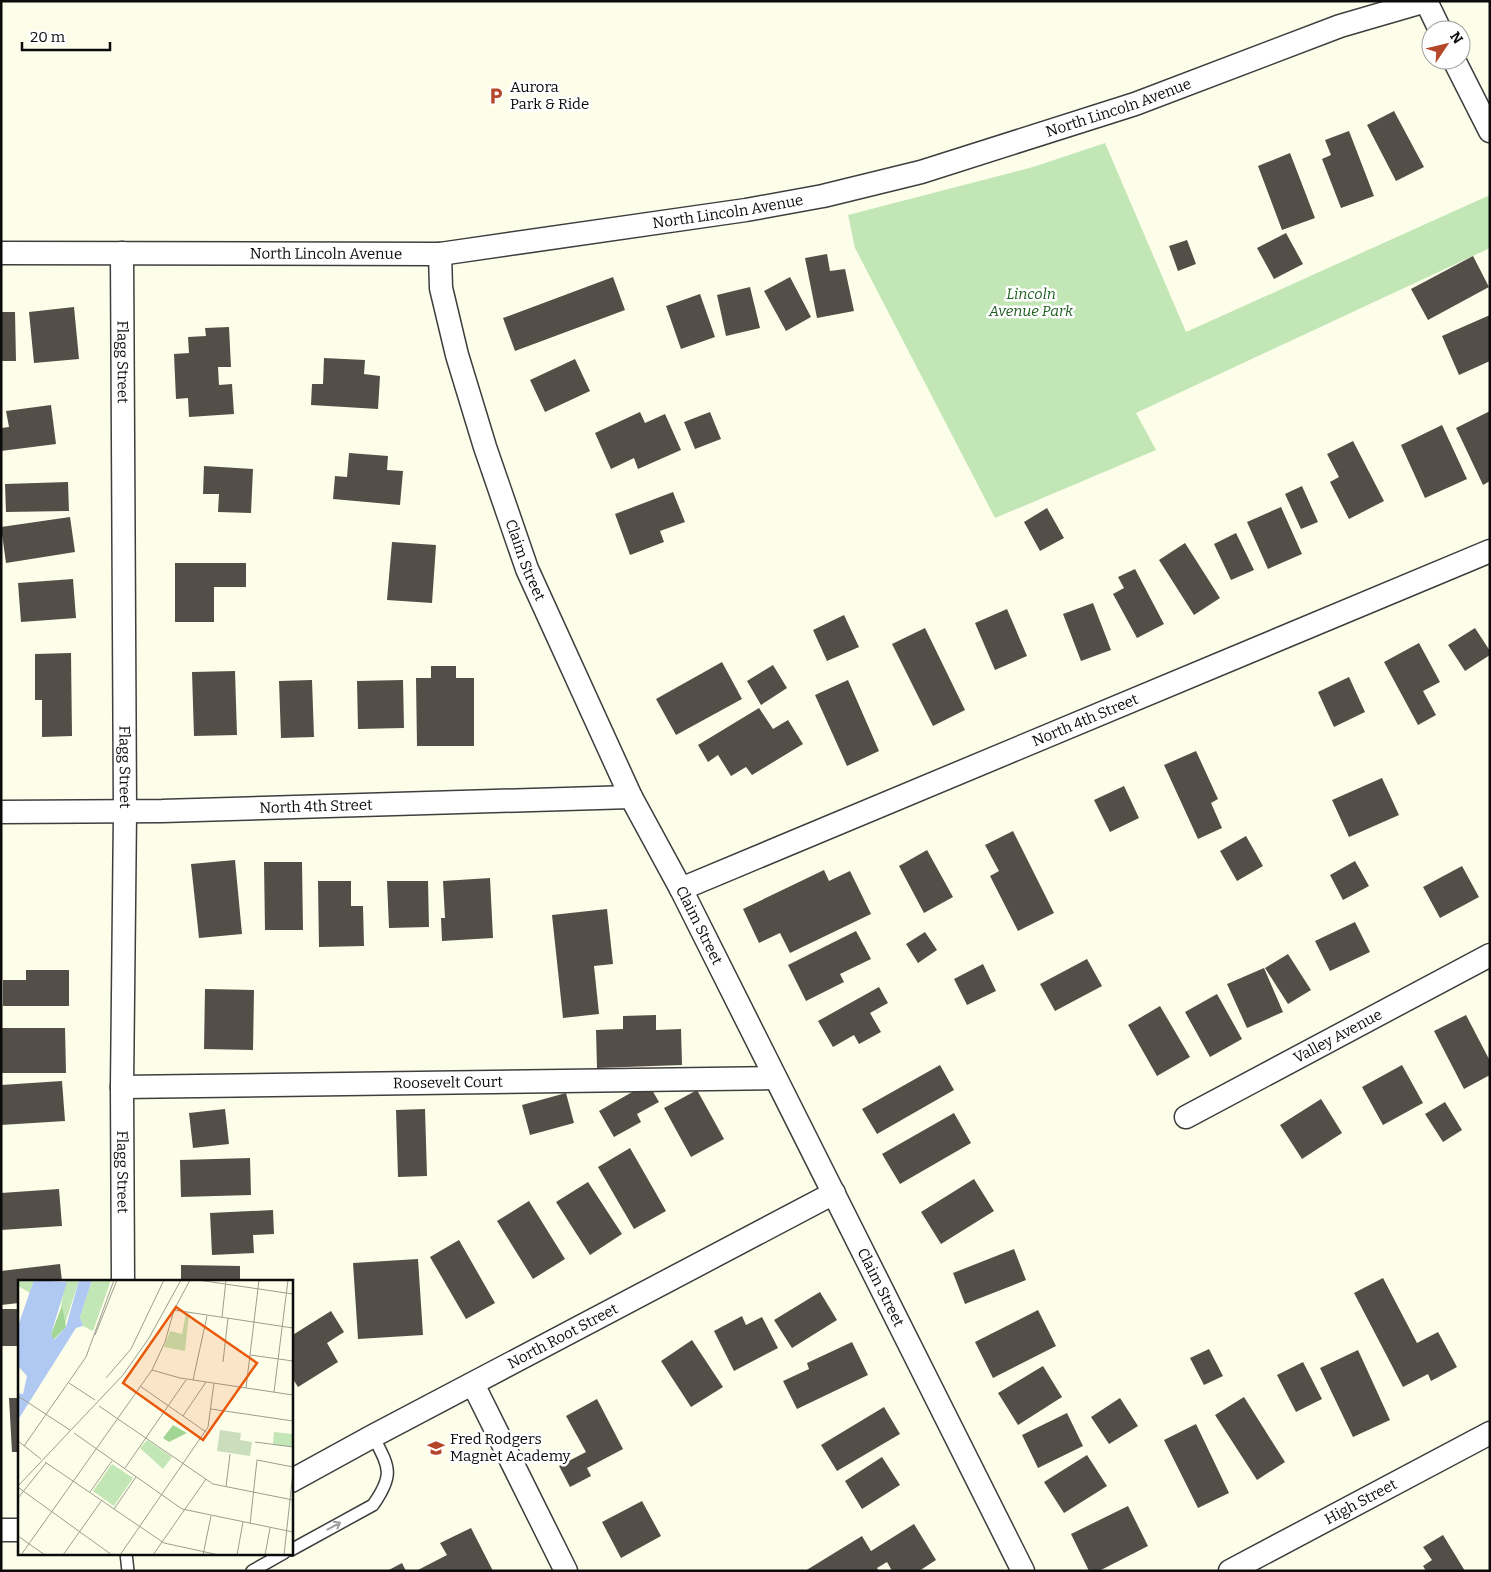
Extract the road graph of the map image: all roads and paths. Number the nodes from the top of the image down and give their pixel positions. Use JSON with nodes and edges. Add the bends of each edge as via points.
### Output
{"nodes":[{"id":1,"x":1426,"y":1,"type":"edge"},
{"id":2,"x":1435,"y":20,"type":"edge"},
{"id":3,"x":1459,"y":70,"type":"edge"},
{"id":4,"x":1490,"y":131,"type":"edge"},
{"id":5,"x":1,"y":253,"type":"edge"},
{"id":6,"x":122,"y":253,"type":"junction"},
{"id":7,"x":440,"y":254,"type":"junction"},
{"id":8,"x":1490,"y":551,"type":"edge"},
{"id":9,"x":630,"y":796,"type":"junction"},
{"id":10,"x":1,"y":812,"type":"edge"},
{"id":11,"x":125,"y":812,"type":"junction"},
{"id":12,"x":681,"y":889,"type":"junction"},
{"id":13,"x":1490,"y":956,"type":"edge"},
{"id":14,"x":775,"y":1078,"type":"junction"},
{"id":15,"x":122,"y":1088,"type":"junction"},
{"id":16,"x":1186,"y":1117,"type":"dead end"},
{"id":17,"x":834,"y":1193,"type":"junction"},
{"id":18,"x":123,"y":1280,"type":"edge"},
{"id":19,"x":473,"y":1384,"type":"junction"},
{"id":20,"x":1490,"y":1433,"type":"edge"},
{"id":21,"x":373,"y":1436,"type":"junction"},
{"id":22,"x":292,"y":1480,"type":"edge"},
{"id":23,"x":1,"y":1530,"type":"edge"},
{"id":24,"x":18,"y":1530,"type":"edge"},
{"id":25,"x":292,"y":1549,"type":"edge"},
{"id":26,"x":126,"y":1554,"type":"edge"},
{"id":27,"x":282,"y":1554,"type":"edge"},
{"id":28,"x":128,"y":1571,"type":"edge"},
{"id":29,"x":252,"y":1571,"type":"edge"},
{"id":30,"x":566,"y":1571,"type":"edge"},
{"id":31,"x":1023,"y":1571,"type":"edge"},
{"id":32,"x":1230,"y":1571,"type":"edge"}],
"edges":[{"from":1,"to":2,"type":"street"},
{"from":1,"to":7,"type":"street","name":"North Lincoln Avenue","via":[[1340,26],[1135,104],[921,172],[823,196],[746,210]]},
{"from":3,"to":4,"type":"street"},
{"from":5,"to":6,"type":"street","name":"North Lincoln Avenue"},
{"from":6,"to":7,"type":"street","name":"North Lincoln Avenue"},
{"from":6,"to":11,"type":"street","name":"Flagg Street"},
{"from":7,"to":9,"type":"street","name":"Claim Street","via":[[441,288],[457,355],[527,569]]},
{"from":8,"to":12,"type":"street","name":"North 4th Street"},
{"from":9,"to":11,"type":"street","name":"North 4th Street"},
{"from":9,"to":12,"type":"street","name":"Claim Street"},
{"from":10,"to":11,"type":"street","name":"North 4th Street"},
{"from":11,"to":15,"type":"street","name":"Flagg Street"},
{"from":12,"to":14,"type":"street","name":"Claim Street"},
{"from":13,"to":16,"type":"street","name":"Valley Avenue"},
{"from":14,"to":15,"type":"street","name":"Roosevelt Court"},
{"from":14,"to":17,"type":"street","name":"Claim Street"},
{"from":15,"to":18,"type":"street","name":"Flagg Street"},
{"from":17,"to":19,"type":"street","name":"North Root Street"},
{"from":17,"to":31,"type":"street","name":"Claim Street"},
{"from":19,"to":21,"type":"street","name":"North Root Street"},
{"from":19,"to":30,"type":"street"},
{"from":20,"to":32,"type":"street","name":"High Street"},
{"from":21,"to":22,"type":"street","name":"North Root Street"},
{"from":25,"to":21,"type":"lane","one_way":true,"via":[[373,1505],[388,1474],[386,1462]]},
{"from":23,"to":24,"type":"street"},
{"from":26,"to":28,"type":"lane"},
{"from":27,"to":29,"type":"lane"}]}
